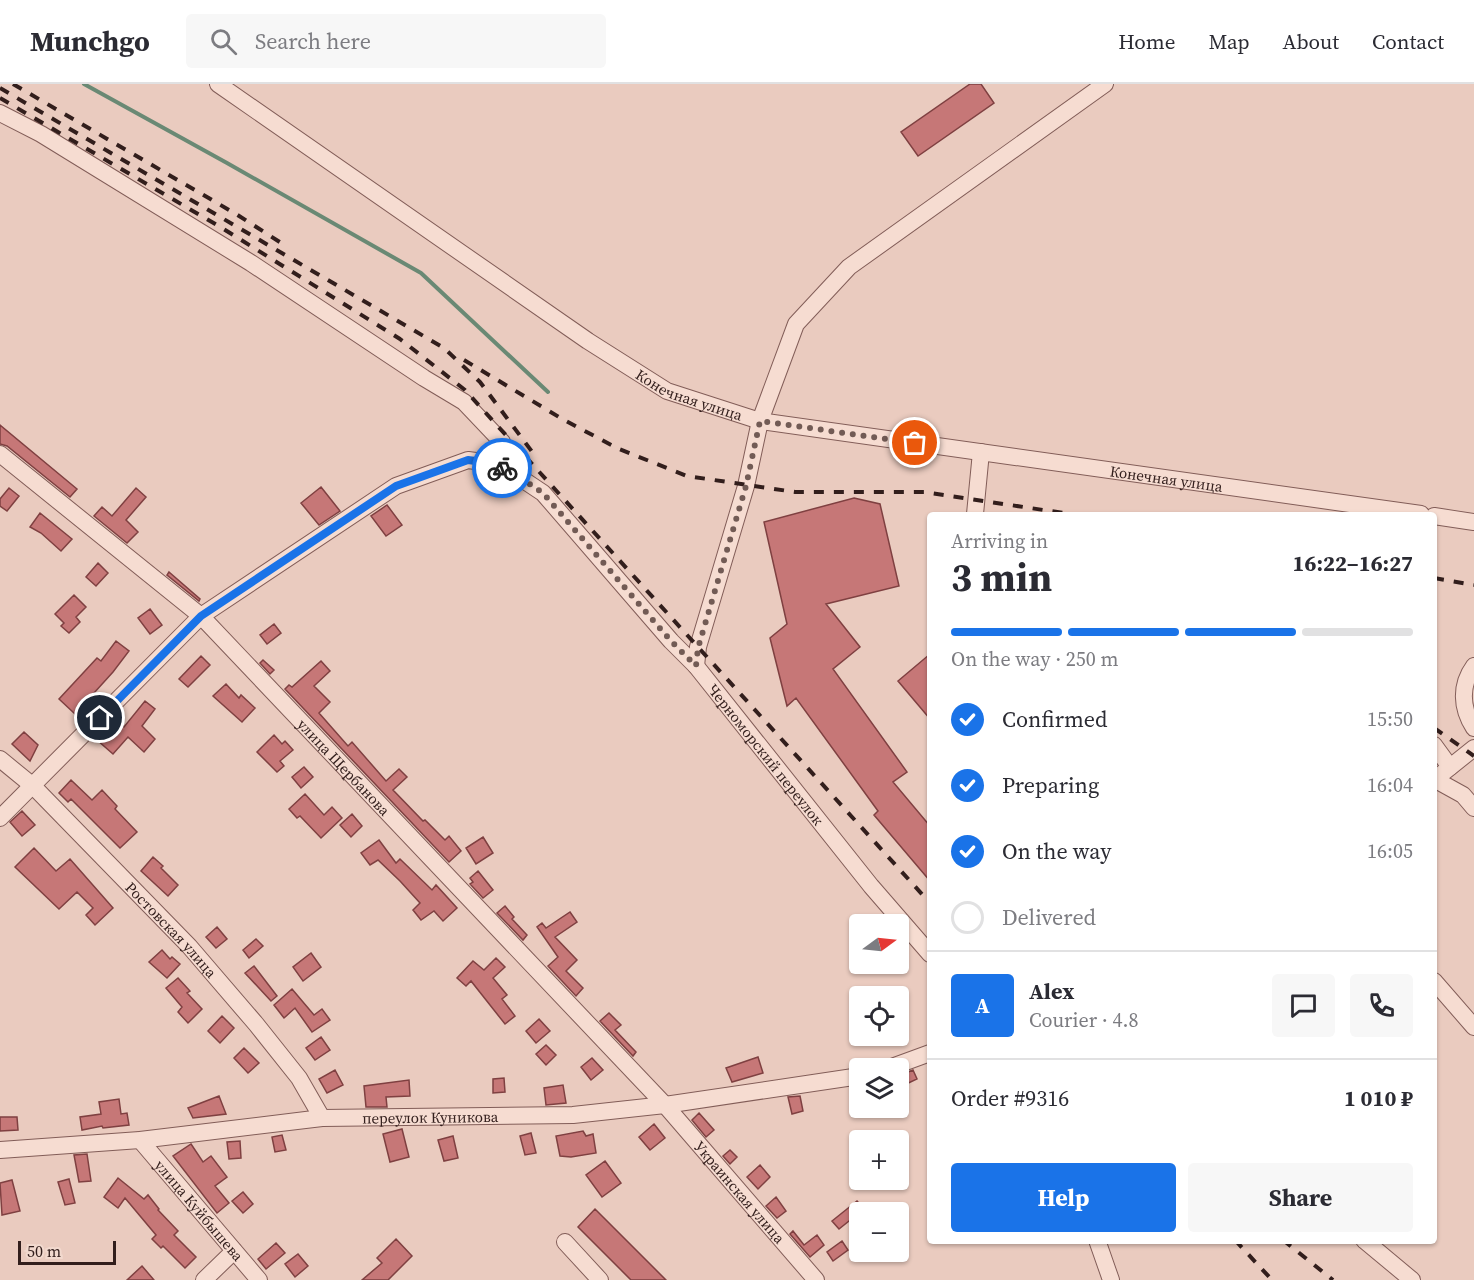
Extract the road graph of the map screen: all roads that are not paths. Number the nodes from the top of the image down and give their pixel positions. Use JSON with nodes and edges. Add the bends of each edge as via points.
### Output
{"nodes":[{"id":1,"x":218,"y":84,"type":"edge"},
{"id":2,"x":1105,"y":84,"type":"edge"},
{"id":3,"x":0,"y":113,"type":"edge"},
{"id":4,"x":760,"y":421,"type":"junction"},
{"id":5,"x":981,"y":453,"type":"junction"},
{"id":6,"x":0,"y":454,"type":"edge"},
{"id":7,"x":516,"y":475,"type":"junction"},
{"id":8,"x":975,"y":512,"type":"edge"},
{"id":9,"x":1407,"y":512,"type":"edge"},
{"id":10,"x":1437,"y":516,"type":"edge"},
{"id":11,"x":1474,"y":522,"type":"edge"},
{"id":12,"x":201,"y":616,"type":"junction"},
{"id":13,"x":696,"y":666,"type":"junction"},
{"id":14,"x":1474,"y":666,"type":"edge"},
{"id":15,"x":1474,"y":728,"type":"edge"},
{"id":16,"x":1474,"y":748,"type":"edge"},
{"id":17,"x":1437,"y":749,"type":"edge"},
{"id":18,"x":0,"y":759,"type":"edge"},
{"id":19,"x":1450,"y":767,"type":"junction"},
{"id":20,"x":1437,"y":777,"type":"edge"},
{"id":21,"x":1437,"y":781,"type":"edge"},
{"id":22,"x":33,"y":786,"type":"junction"},
{"id":23,"x":1474,"y":808,"type":"edge"},
{"id":24,"x":0,"y":818,"type":"edge"},
{"id":25,"x":927,"y":951,"type":"edge"},
{"id":26,"x":1437,"y":984,"type":"edge"},
{"id":27,"x":1474,"y":1027,"type":"edge"},
{"id":28,"x":927,"y":1054,"type":"edge"},
{"id":29,"x":909,"y":1061,"type":"edge"},
{"id":30,"x":849,"y":1079,"type":"edge"},
{"id":31,"x":665,"y":1105,"type":"junction"},
{"id":32,"x":322,"y":1118,"type":"junction"},
{"id":33,"x":140,"y":1140,"type":"junction"},
{"id":34,"x":0,"y":1150,"type":"edge"},
{"id":35,"x":565,"y":1242,"type":"dead end"},
{"id":36,"x":1098,"y":1244,"type":"edge"},
{"id":37,"x":1369,"y":1244,"type":"edge"},
{"id":38,"x":234,"y":1251,"type":"junction"},
{"id":39,"x":204,"y":1280,"type":"edge"},
{"id":40,"x":259,"y":1280,"type":"edge"},
{"id":41,"x":600,"y":1280,"type":"edge"},
{"id":42,"x":816,"y":1280,"type":"edge"},
{"id":43,"x":1111,"y":1280,"type":"edge"},
{"id":44,"x":1412,"y":1280,"type":"edge"}],
"edges":[{"from":1,"to":4,"type":"street","name":"Конечная улица","via":[[578,334],[667,391]]},
{"from":2,"to":4,"type":"street","via":[[849,267],[796,324]]},
{"from":3,"to":7,"type":"street","via":[[42,134],[251,263],[464,402],[502,442]]},
{"from":4,"to":5,"type":"street","name":"Конечная улица"},
{"from":4,"to":13,"type":"street"},
{"from":5,"to":8,"type":"street"},
{"from":5,"to":9,"type":"street","name":"Конечная улица"},
{"from":6,"to":12,"type":"street","name":"улица Щербанова"},
{"from":7,"to":12,"type":"street","name":"Черноморский переулок","via":[[491,463],[468,460],[396,486]]},
{"from":7,"to":13,"type":"street","name":"Черноморский переулок","via":[[543,493]]},
{"from":10,"to":11,"type":"street"},
{"from":12,"to":22,"type":"street"},
{"from":12,"to":31,"type":"street","name":"улица Щербанова"},
{"from":13,"to":25,"type":"street","name":"Черноморский переулок"},
{"from":14,"to":15,"type":"street","via":[[1463,687],[1463,700]]},
{"from":16,"to":19,"type":"street"},
{"from":17,"to":19,"type":"street"},
{"from":18,"to":22,"type":"street","name":"Ростовская улица"},
{"from":19,"to":20,"type":"street"},
{"from":21,"to":23,"type":"street","via":[[1463,795]]},
{"from":22,"to":24,"type":"street"},
{"from":22,"to":32,"type":"street","name":"Ростовская улица","via":[[189,946],[292,1069]]},
{"from":26,"to":27,"type":"street"},
{"from":28,"to":29,"type":"street"},
{"from":30,"to":31,"type":"street","name":"переулок Куникова"},
{"from":31,"to":32,"type":"street","name":"переулок Куникова","via":[[573,1115]]},
{"from":31,"to":42,"type":"street","name":"Украинская улица"},
{"from":32,"to":33,"type":"street","name":"переулок Куникова"},
{"from":33,"to":34,"type":"street","name":"переулок Куникова"},
{"from":33,"to":38,"type":"street","name":"улица Куйбышева"},
{"from":35,"to":41,"type":"street"},
{"from":36,"to":43,"type":"street"},
{"from":37,"to":44,"type":"street"},
{"from":38,"to":39,"type":"street"},
{"from":38,"to":40,"type":"street","name":"улица Куйбышева"}]}
